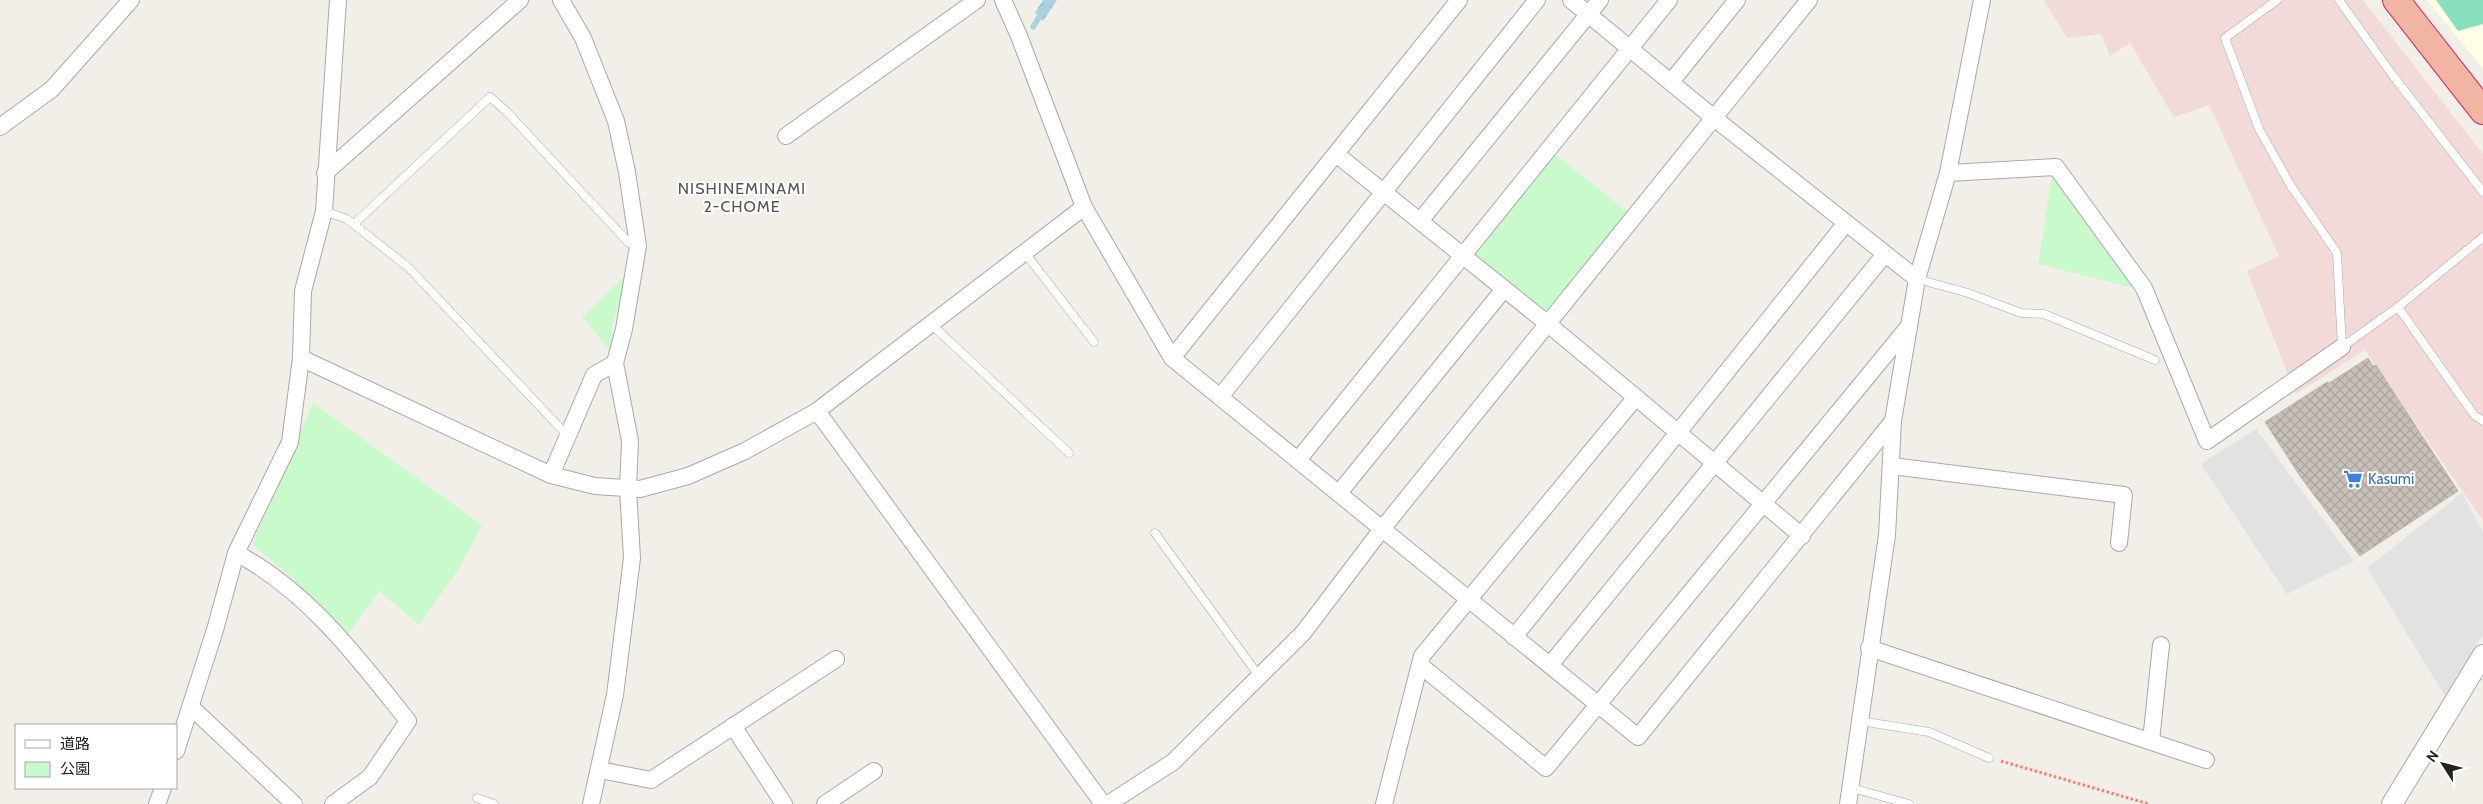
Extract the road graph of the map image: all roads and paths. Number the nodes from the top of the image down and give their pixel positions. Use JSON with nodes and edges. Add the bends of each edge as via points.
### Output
{"nodes":[{"id":1,"x":131,"y":0,"type":"edge"},
{"id":2,"x":338,"y":0,"type":"edge"},
{"id":3,"x":520,"y":0,"type":"edge"},
{"id":4,"x":561,"y":0,"type":"edge"},
{"id":5,"x":977,"y":0,"type":"edge"},
{"id":6,"x":1003,"y":0,"type":"edge"},
{"id":7,"x":1459,"y":0,"type":"edge"},
{"id":8,"x":1537,"y":0,"type":"edge"},
{"id":9,"x":1571,"y":0,"type":"edge"},
{"id":10,"x":1600,"y":0,"type":"edge"},
{"id":11,"x":1669,"y":0,"type":"edge"},
{"id":12,"x":1737,"y":0,"type":"edge"},
{"id":13,"x":1809,"y":0,"type":"edge"},
{"id":14,"x":1982,"y":0,"type":"edge"},
{"id":15,"x":2277,"y":0,"type":"edge"},
{"id":16,"x":2339,"y":0,"type":"edge"},
{"id":17,"x":2396,"y":0,"type":"edge"},
{"id":18,"x":1589,"y":14,"type":"junction"},
{"id":19,"x":1630,"y":48,"type":"junction"},
{"id":20,"x":1671,"y":82,"type":"junction"},
{"id":21,"x":2483,"y":111,"type":"edge"},
{"id":22,"x":1714,"y":118,"type":"junction"},
{"id":23,"x":0,"y":127,"type":"edge"},
{"id":24,"x":786,"y":136,"type":"dead end"},
{"id":25,"x":1336,"y":154,"type":"junction"},
{"id":26,"x":325,"y":173,"type":"junction"},
{"id":27,"x":1948,"y":173,"type":"junction"},
{"id":28,"x":1384,"y":192,"type":"junction"},
{"id":29,"x":2483,"y":192,"type":"edge"},
{"id":30,"x":1084,"y":207,"type":"junction"},
{"id":31,"x":324,"y":211,"type":"junction"},
{"id":32,"x":1420,"y":222,"type":"junction"},
{"id":33,"x":1846,"y":223,"type":"junction"},
{"id":34,"x":354,"y":224,"type":"junction"},
{"id":35,"x":2483,"y":237,"type":"edge"},
{"id":36,"x":638,"y":246,"type":"junction"},
{"id":37,"x":1025,"y":253,"type":"junction"},
{"id":38,"x":1886,"y":254,"type":"junction"},
{"id":39,"x":1464,"y":256,"type":"junction"},
{"id":40,"x":1917,"y":279,"type":"junction"},
{"id":41,"x":1504,"y":289,"type":"junction"},
{"id":42,"x":2398,"y":307,"type":"junction"},
{"id":43,"x":931,"y":324,"type":"junction"},
{"id":44,"x":1548,"y":324,"type":"junction"},
{"id":45,"x":1909,"y":326,"type":"junction"},
{"id":46,"x":1094,"y":342,"type":"dead end"},
{"id":47,"x":2342,"y":347,"type":"junction"},
{"id":48,"x":301,"y":358,"type":"junction"},
{"id":49,"x":1172,"y":358,"type":"junction"},
{"id":50,"x":2155,"y":360,"type":"dead end"},
{"id":51,"x":615,"y":363,"type":"junction"},
{"id":52,"x":1220,"y":397,"type":"junction"},
{"id":53,"x":1636,"y":397,"type":"junction"},
{"id":54,"x":818,"y":411,"type":"junction"},
{"id":55,"x":1893,"y":421,"type":"junction"},
{"id":56,"x":2483,"y":421,"type":"edge"},
{"id":57,"x":1678,"y":432,"type":"junction"},
{"id":58,"x":568,"y":436,"type":"junction"},
{"id":59,"x":1069,"y":453,"type":"dead end"},
{"id":60,"x":1298,"y":460,"type":"junction"},
{"id":61,"x":1715,"y":463,"type":"junction"},
{"id":62,"x":1892,"y":466,"type":"junction"},
{"id":63,"x":551,"y":475,"type":"junction"},
{"id":64,"x":628,"y":489,"type":"junction"},
{"id":65,"x":1339,"y":494,"type":"junction"},
{"id":66,"x":1762,"y":502,"type":"junction"},
{"id":67,"x":1382,"y":529,"type":"junction"},
{"id":68,"x":1155,"y":533,"type":"dead end"},
{"id":69,"x":1802,"y":536,"type":"junction"},
{"id":70,"x":2119,"y":543,"type":"dead end"},
{"id":71,"x":236,"y":553,"type":"junction"},
{"id":72,"x":1469,"y":600,"type":"junction"},
{"id":73,"x":1514,"y":637,"type":"junction"},
{"id":74,"x":2161,"y":645,"type":"dead end"},
{"id":75,"x":1869,"y":648,"type":"junction"},
{"id":76,"x":836,"y":659,"type":"dead end"},
{"id":77,"x":1420,"y":665,"type":"junction"},
{"id":78,"x":1550,"y":665,"type":"junction"},
{"id":79,"x":2481,"y":665,"type":"edge"},
{"id":80,"x":1259,"y":676,"type":"junction"},
{"id":81,"x":1598,"y":704,"type":"junction"},
{"id":82,"x":191,"y":707,"type":"junction"},
{"id":83,"x":1860,"y":721,"type":"junction"},
{"id":84,"x":733,"y":726,"type":"junction"},
{"id":85,"x":2151,"y":741,"type":"junction"},
{"id":86,"x":178,"y":745,"type":"edge"},
{"id":87,"x":1989,"y":758,"type":"joint"},
{"id":88,"x":2206,"y":760,"type":"dead end"},
{"id":89,"x":600,"y":770,"type":"junction"},
{"id":90,"x":874,"y":771,"type":"dead end"},
{"id":91,"x":163,"y":789,"type":"edge"},
{"id":92,"x":1850,"y":796,"type":"edge"},
{"id":93,"x":477,"y":798,"type":"dead end"},
{"id":94,"x":157,"y":804,"type":"edge"},
{"id":95,"x":294,"y":804,"type":"edge"},
{"id":96,"x":334,"y":804,"type":"edge"},
{"id":97,"x":494,"y":804,"type":"edge"},
{"id":98,"x":591,"y":804,"type":"edge"},
{"id":99,"x":784,"y":804,"type":"edge"},
{"id":100,"x":825,"y":804,"type":"edge"},
{"id":101,"x":1102,"y":804,"type":"edge"},
{"id":102,"x":1108,"y":804,"type":"edge"},
{"id":103,"x":1384,"y":804,"type":"edge"},
{"id":104,"x":1909,"y":804,"type":"edge"},
{"id":105,"x":2149,"y":804,"type":"edge"},
{"id":106,"x":2392,"y":804,"type":"edge"}],
"edges":[{"from":1,"to":23,"type":"street","via":[[52,90]]},
{"from":2,"to":26,"type":"street"},
{"from":3,"to":26,"type":"street"},
{"from":4,"to":36,"type":"street","via":[[583,38],[616,121]]},
{"from":5,"to":24,"type":"street"},
{"from":6,"to":30,"type":"street"},
{"from":7,"to":25,"type":"street"},
{"from":8,"to":28,"type":"street"},
{"from":9,"to":18,"type":"street"},
{"from":10,"to":18,"type":"street"},
{"from":11,"to":19,"type":"street"},
{"from":12,"to":20,"type":"street"},
{"from":13,"to":22,"type":"street"},
{"from":14,"to":27,"type":"street"},
{"from":15,"to":47,"type":"lane","via":[[2225,38],[2259,129],[2291,186],[2337,252]]},
{"from":16,"to":29,"type":"lane"},
{"from":17,"to":21,"type":"highway"},
{"from":18,"to":19,"type":"street"},
{"from":18,"to":32,"type":"street"},
{"from":19,"to":20,"type":"street"},
{"from":19,"to":39,"type":"street"},
{"from":20,"to":22,"type":"street"},
{"from":22,"to":33,"type":"street"},
{"from":22,"to":44,"type":"street"},
{"from":25,"to":28,"type":"street"},
{"from":25,"to":49,"type":"street"},
{"from":26,"to":31,"type":"street"},
{"from":27,"to":40,"type":"street"},
{"from":27,"to":47,"type":"street","via":[[2056,167],[2144,288],[2207,441]]},
{"from":28,"to":32,"type":"street"},
{"from":28,"to":52,"type":"street"},
{"from":30,"to":37,"type":"street"},
{"from":30,"to":49,"type":"street"},
{"from":31,"to":34,"type":"lane"},
{"from":31,"to":48,"type":"street","via":[[303,292]]},
{"from":32,"to":39,"type":"street"},
{"from":33,"to":38,"type":"street"},
{"from":33,"to":57,"type":"street"},
{"from":34,"to":36,"type":"lane","via":[[490,97],[629,243]]},
{"from":34,"to":58,"type":"lane","via":[[408,267]]},
{"from":35,"to":42,"type":"lane"},
{"from":36,"to":51,"type":"street"},
{"from":37,"to":43,"type":"street"},
{"from":37,"to":46,"type":"lane"},
{"from":38,"to":40,"type":"street"},
{"from":38,"to":61,"type":"street"},
{"from":39,"to":41,"type":"street"},
{"from":39,"to":60,"type":"street"},
{"from":40,"to":45,"type":"street"},
{"from":40,"to":50,"type":"lane","via":[[1968,293],[2021,313],[2044,314]]},
{"from":41,"to":44,"type":"street"},
{"from":41,"to":65,"type":"street"},
{"from":42,"to":47,"type":"lane"},
{"from":42,"to":56,"type":"lane","via":[[2474,415]]},
{"from":43,"to":54,"type":"street"},
{"from":43,"to":59,"type":"lane"},
{"from":44,"to":53,"type":"street"},
{"from":44,"to":67,"type":"street"},
{"from":45,"to":55,"type":"street"},
{"from":45,"to":66,"type":"street"},
{"from":48,"to":63,"type":"street"},
{"from":48,"to":71,"type":"street","via":[[290,442]]},
{"from":49,"to":52,"type":"street"},
{"from":51,"to":58,"type":"street","via":[[594,375]]},
{"from":51,"to":64,"type":"street","via":[[630,441]]},
{"from":52,"to":60,"type":"street"},
{"from":53,"to":57,"type":"street"},
{"from":53,"to":72,"type":"street"},
{"from":54,"to":64,"type":"street","via":[[744,451],[688,476],[640,489]]},
{"from":54,"to":101,"type":"street"},
{"from":55,"to":62,"type":"street"},
{"from":55,"to":69,"type":"street"},
{"from":57,"to":61,"type":"street"},
{"from":57,"to":73,"type":"street"},
{"from":58,"to":63,"type":"street"},
{"from":60,"to":65,"type":"street"},
{"from":61,"to":66,"type":"street"},
{"from":61,"to":78,"type":"street"},
{"from":62,"to":70,"type":"street","via":[[2124,496]]},
{"from":62,"to":75,"type":"street","via":[[1888,534]]},
{"from":63,"to":64,"type":"street","via":[[595,486]]},
{"from":64,"to":89,"type":"street","via":[[632,558],[615,694]]},
{"from":65,"to":67,"type":"street"},
{"from":66,"to":69,"type":"street"},
{"from":66,"to":81,"type":"street"},
{"from":67,"to":72,"type":"street"},
{"from":67,"to":80,"type":"street","via":[[1303,633]]},
{"from":68,"to":80,"type":"lane"},
{"from":69,"to":81,"type":"street","via":[[1638,737]]},
{"from":71,"to":82,"type":"street"},
{"from":71,"to":96,"type":"street","via":[[262,567],[310,606],[366,668],[408,722],[370,777]]},
{"from":72,"to":73,"type":"street"},
{"from":72,"to":77,"type":"street","via":[[1422,656]]},
{"from":73,"to":78,"type":"street"},
{"from":74,"to":85,"type":"street"},
{"from":75,"to":83,"type":"street"},
{"from":75,"to":85,"type":"street"},
{"from":76,"to":84,"type":"street"},
{"from":77,"to":81,"type":"street","via":[[1546,768]]},
{"from":77,"to":103,"type":"street"},
{"from":78,"to":81,"type":"street"},
{"from":79,"to":106,"type":"street"},
{"from":80,"to":102,"type":"street","via":[[1173,762]]},
{"from":82,"to":86,"type":"street"},
{"from":82,"to":95,"type":"street"},
{"from":83,"to":87,"type":"lane","via":[[1929,732]]},
{"from":83,"to":92,"type":"street"},
{"from":84,"to":89,"type":"street","via":[[651,780]]},
{"from":84,"to":99,"type":"street"},
{"from":85,"to":88,"type":"street"},
{"from":87,"to":105,"type":"path"},
{"from":89,"to":98,"type":"street"},
{"from":90,"to":100,"type":"street"},
{"from":91,"to":94,"type":"street"},
{"from":92,"to":104,"type":"lane"},
{"from":93,"to":97,"type":"lane"}]}
